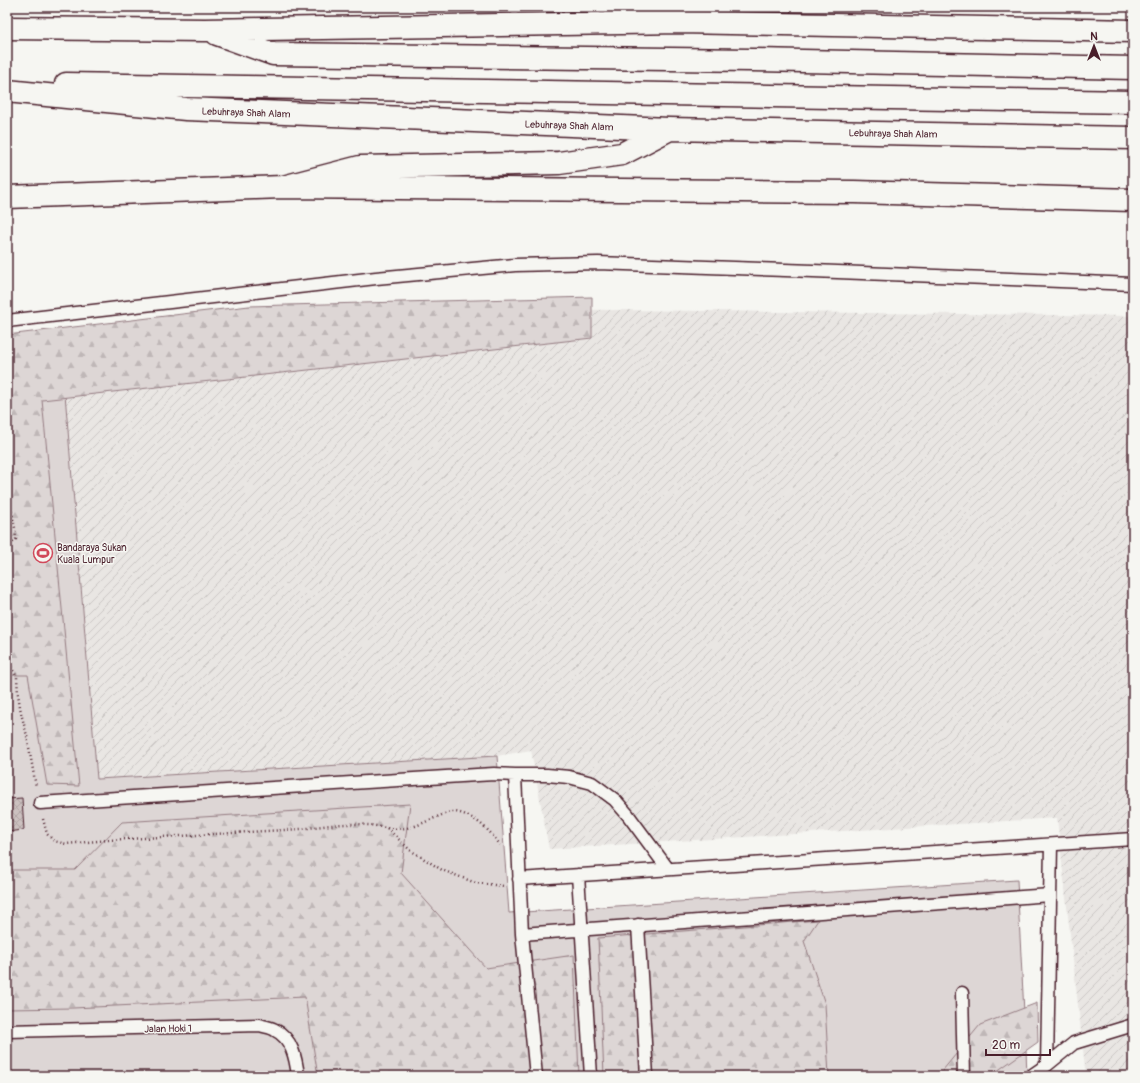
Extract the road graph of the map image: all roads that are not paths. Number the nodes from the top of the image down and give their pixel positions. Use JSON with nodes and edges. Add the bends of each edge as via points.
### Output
{"nodes":[{"id":1,"x":664,"y":7,"type":"edge"},
{"id":2,"x":680,"y":22,"type":"junction"},
{"id":3,"x":7,"y":28,"type":"edge"},
{"id":4,"x":204,"y":30,"type":"junction"},
{"id":5,"x":1133,"y":31,"type":"edge"},
{"id":6,"x":1133,"y":68,"type":"edge"},
{"id":7,"x":7,"y":83,"type":"edge"},
{"id":8,"x":7,"y":91,"type":"edge"},
{"id":9,"x":1133,"y":102,"type":"edge"},
{"id":10,"x":669,"y":129,"type":"junction"},
{"id":11,"x":1133,"y":138,"type":"edge"},
{"id":12,"x":283,"y":188,"type":"junction"},
{"id":13,"x":7,"y":197,"type":"edge"},
{"id":14,"x":1133,"y":200,"type":"edge"},
{"id":15,"x":1133,"y":284,"type":"edge"},
{"id":16,"x":7,"y":321,"type":"edge"},
{"id":17,"x":515,"y":775,"type":"junction"},
{"id":18,"x":40,"y":804,"type":"dead end"},
{"id":19,"x":1133,"y":839,"type":"edge"},
{"id":20,"x":1051,"y":845,"type":"junction"},
{"id":21,"x":668,"y":869,"type":"junction"},
{"id":22,"x":578,"y":875,"type":"junction"},
{"id":23,"x":519,"y":879,"type":"junction"},
{"id":24,"x":1050,"y":895,"type":"junction"},
{"id":25,"x":638,"y":925,"type":"junction"},
{"id":26,"x":581,"y":930,"type":"junction"},
{"id":27,"x":522,"y":934,"type":"junction"},
{"id":28,"x":962,"y":993,"type":"dead end"},
{"id":29,"x":1133,"y":1025,"type":"edge"},
{"id":30,"x":7,"y":1031,"type":"edge"},
{"id":31,"x":1047,"y":1065,"type":"junction"},
{"id":32,"x":298,"y":1076,"type":"edge"},
{"id":33,"x":536,"y":1076,"type":"edge"},
{"id":34,"x":590,"y":1076,"type":"edge"},
{"id":35,"x":647,"y":1076,"type":"edge"},
{"id":36,"x":964,"y":1076,"type":"edge"},
{"id":37,"x":1031,"y":1076,"type":"edge"}],
"edges":[{"from":1,"to":2,"type":"highway"},
{"from":2,"to":4,"type":"highway"},
{"from":2,"to":5,"type":"highway"},
{"from":3,"to":4,"type":"highway"},
{"from":4,"to":6,"type":"highway","via":[[273,54]]},
{"from":7,"to":9,"type":"highway"},
{"from":8,"to":10,"type":"highway","name":"Lebuhraya Shah Alam","via":[[186,109]]},
{"from":10,"to":11,"type":"highway","name":"Lebuhraya Shah Alam"},
{"from":10,"to":12,"type":"highway","via":[[622,154],[559,163],[360,167]]},
{"from":12,"to":13,"type":"highway"},
{"from":12,"to":14,"type":"highway","via":[[854,192]]},
{"from":15,"to":16,"type":"lane","via":[[598,263],[515,265],[376,278]]},
{"from":17,"to":18,"type":"lane","via":[[477,775]]},
{"from":17,"to":21,"type":"lane","via":[[569,777],[592,783],[615,800]]},
{"from":17,"to":23,"type":"lane"},
{"from":19,"to":20,"type":"lane"},
{"from":20,"to":21,"type":"lane"},
{"from":20,"to":24,"type":"lane"},
{"from":21,"to":22,"type":"lane"},
{"from":22,"to":23,"type":"lane"},
{"from":22,"to":26,"type":"lane"},
{"from":23,"to":27,"type":"lane"},
{"from":24,"to":25,"type":"lane"},
{"from":24,"to":31,"type":"lane"},
{"from":25,"to":26,"type":"lane"},
{"from":25,"to":35,"type":"lane"},
{"from":26,"to":27,"type":"lane"},
{"from":26,"to":34,"type":"lane"},
{"from":27,"to":33,"type":"lane"},
{"from":28,"to":36,"type":"lane"},
{"from":29,"to":31,"type":"lane","via":[[1074,1043]]},
{"from":30,"to":32,"type":"lane","name":"Jalan Hoki 1","via":[[260,1025],[276,1030],[288,1041],[296,1060]]},
{"from":31,"to":37,"type":"lane"}]}
